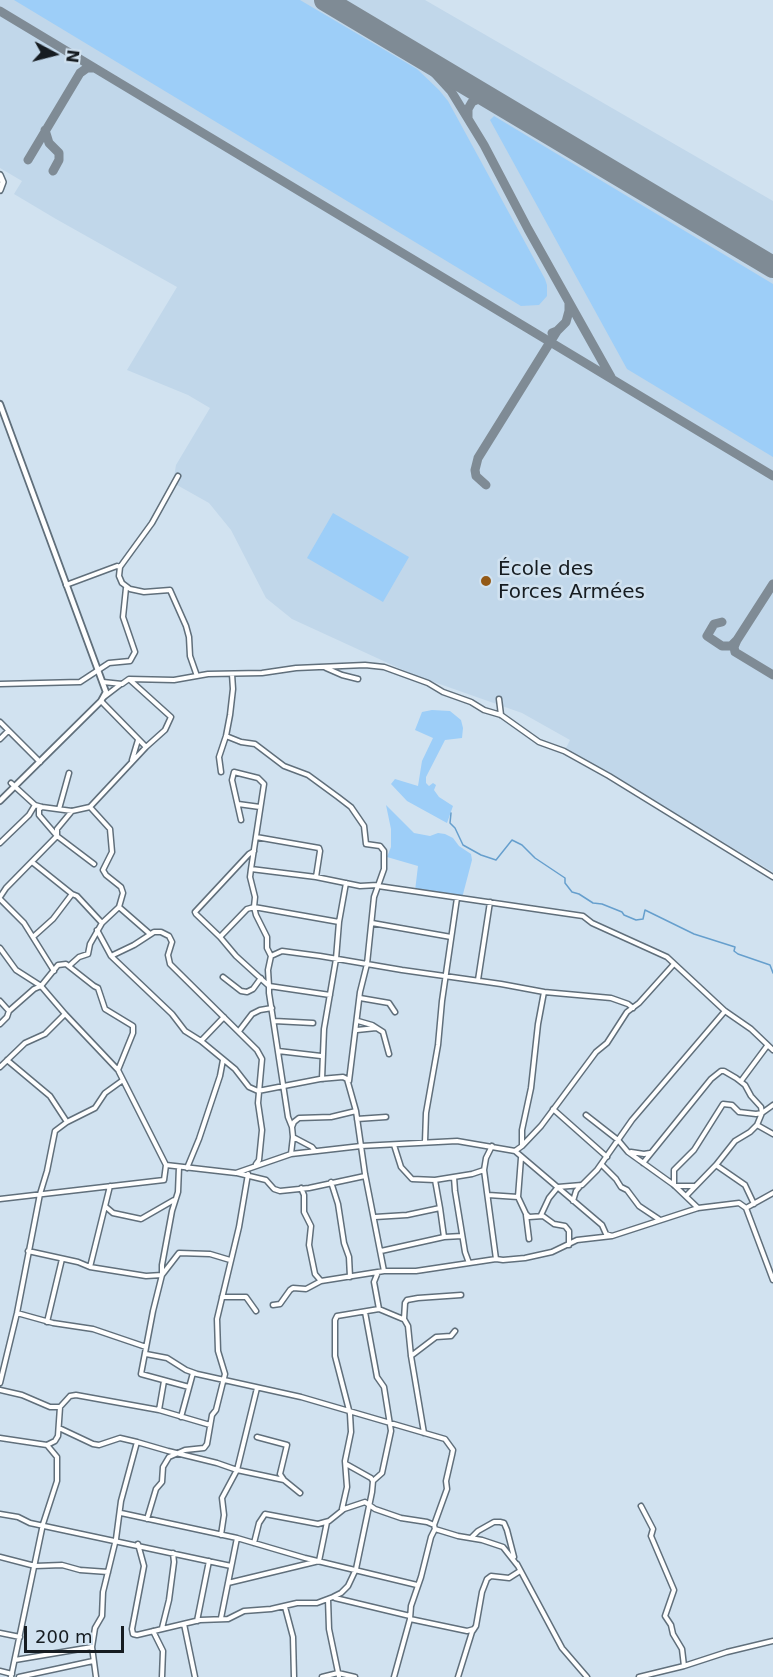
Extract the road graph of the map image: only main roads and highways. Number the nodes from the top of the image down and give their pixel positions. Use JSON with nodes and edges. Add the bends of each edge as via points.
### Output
{"nodes":[{"id":1,"x":0,"y":175,"type":"edge"},
{"id":2,"x":0,"y":190,"type":"edge"}],
"edges":[{"from":1,"to":2,"type":"main road"}]}
